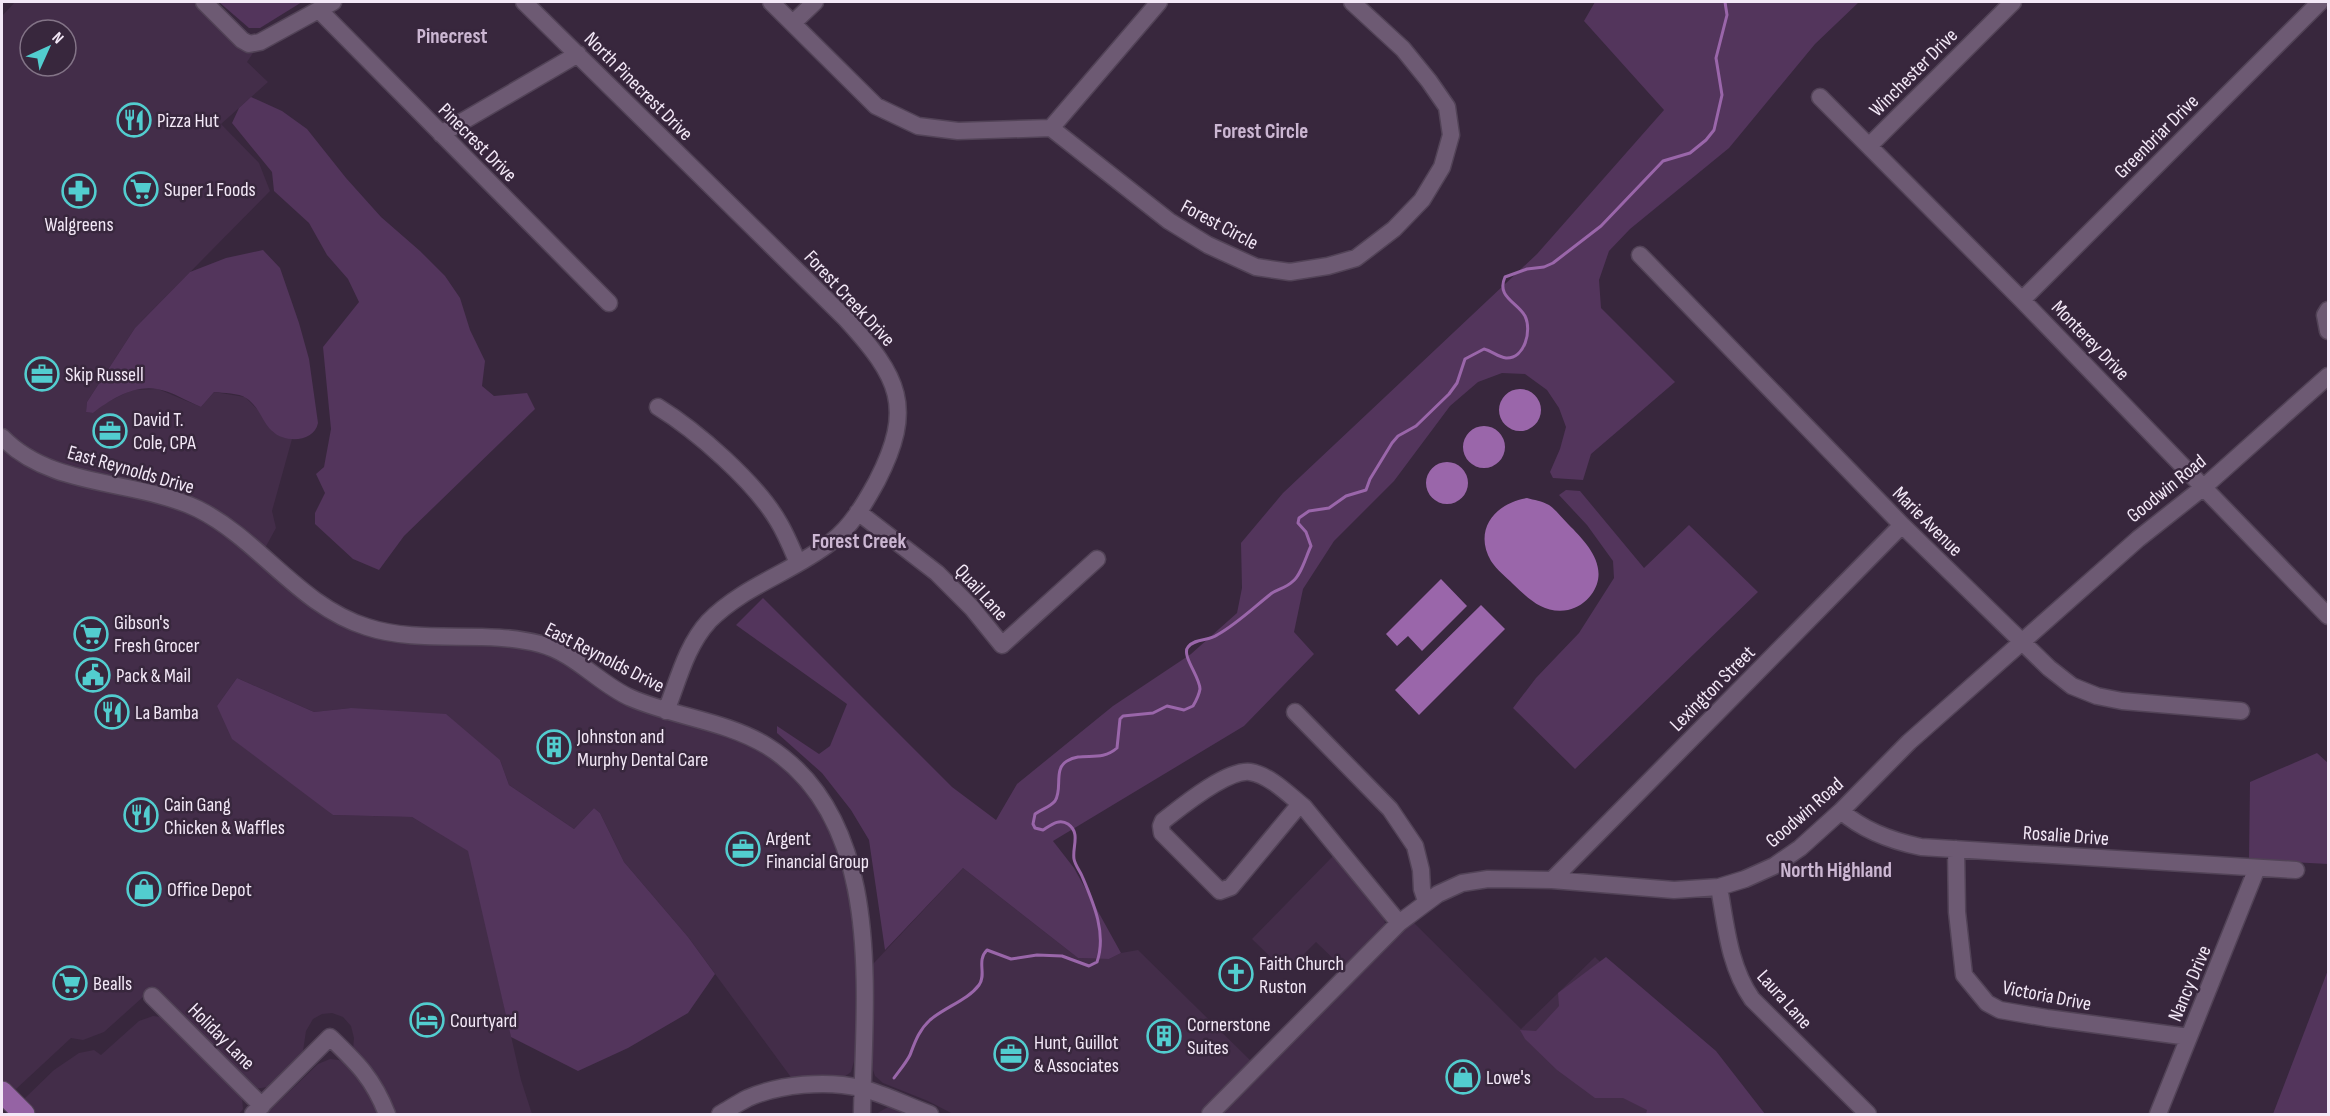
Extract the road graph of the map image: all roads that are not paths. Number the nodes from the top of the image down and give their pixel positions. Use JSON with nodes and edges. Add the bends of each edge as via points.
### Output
{"nodes":[{"id":1,"x":204,"y":2,"type":"edge"},
{"id":2,"x":524,"y":2,"type":"edge"},
{"id":3,"x":771,"y":2,"type":"edge"},
{"id":4,"x":815,"y":2,"type":"edge"},
{"id":5,"x":1159,"y":2,"type":"edge"},
{"id":6,"x":1352,"y":2,"type":"edge"},
{"id":7,"x":2013,"y":2,"type":"edge"},
{"id":8,"x":2320,"y":2,"type":"edge"},
{"id":9,"x":326,"y":6,"type":"edge"},
{"id":10,"x":793,"y":23,"type":"junction"},
{"id":11,"x":578,"y":54,"type":"junction"},
{"id":12,"x":1820,"y":97,"type":"dead end"},
{"id":13,"x":1051,"y":129,"type":"junction"},
{"id":14,"x":441,"y":134,"type":"junction"},
{"id":15,"x":1869,"y":146,"type":"junction"},
{"id":16,"x":724,"y":200,"type":"joint"},
{"id":17,"x":1640,"y":255,"type":"dead end"},
{"id":18,"x":2022,"y":300,"type":"junction"},
{"id":19,"x":609,"y":303,"type":"dead end"},
{"id":20,"x":2328,"y":310,"type":"edge"},
{"id":21,"x":2328,"y":331,"type":"edge"},
{"id":22,"x":2328,"y":376,"type":"edge"},
{"id":23,"x":658,"y":407,"type":"dead end"},
{"id":24,"x":2,"y":437,"type":"edge"},
{"id":25,"x":2205,"y":486,"type":"junction"},
{"id":26,"x":858,"y":512,"type":"junction"},
{"id":27,"x":1902,"y":525,"type":"junction"},
{"id":28,"x":1097,"y":559,"type":"dead end"},
{"id":29,"x":798,"y":563,"type":"junction"},
{"id":30,"x":2328,"y":615,"type":"edge"},
{"id":31,"x":2020,"y":643,"type":"junction"},
{"id":32,"x":666,"y":711,"type":"junction"},
{"id":33,"x":2241,"y":711,"type":"dead end"},
{"id":34,"x":1294,"y":712,"type":"dead end"},
{"id":35,"x":1300,"y":804,"type":"junction"},
{"id":36,"x":1841,"y":811,"type":"junction"},
{"id":37,"x":1956,"y":849,"type":"junction"},
{"id":38,"x":2258,"y":868,"type":"junction"},
{"id":39,"x":2296,"y":870,"type":"dead end"},
{"id":40,"x":1552,"y":880,"type":"junction"},
{"id":41,"x":1719,"y":886,"type":"junction"},
{"id":42,"x":1426,"y":901,"type":"junction"},
{"id":43,"x":1399,"y":923,"type":"junction"},
{"id":44,"x":152,"y":996,"type":"dead end"},
{"id":45,"x":2189,"y":1037,"type":"junction"},
{"id":46,"x":863,"y":1088,"type":"junction"},
{"id":47,"x":2,"y":1092,"type":"edge"},
{"id":48,"x":257,"y":1110,"type":"edge"},
{"id":49,"x":24,"y":1114,"type":"edge"},
{"id":50,"x":387,"y":1114,"type":"edge"},
{"id":51,"x":720,"y":1114,"type":"edge"},
{"id":52,"x":862,"y":1114,"type":"edge"},
{"id":53,"x":930,"y":1114,"type":"edge"},
{"id":54,"x":1210,"y":1114,"type":"edge"},
{"id":55,"x":1868,"y":1114,"type":"edge"},
{"id":56,"x":2158,"y":1114,"type":"edge"}],
"edges":[{"from":1,"to":9,"type":"street","via":[[249,44],[260,42]]},
{"from":2,"to":11,"type":"street","name":"North Pinecrest Drive"},
{"from":3,"to":10,"type":"street"},
{"from":4,"to":10,"type":"street"},
{"from":5,"to":13,"type":"street"},
{"from":6,"to":13,"type":"street","name":"Forest Circle","via":[[1403,49],[1429,81],[1447,106],[1451,135],[1442,167],[1422,200],[1394,229],[1356,258],[1290,272],[1256,267],[1169,221]]},
{"from":7,"to":15,"type":"street","name":"Winchester Drive"},
{"from":8,"to":18,"type":"street","name":"Greenbriar Drive"},
{"from":9,"to":14,"type":"street","name":"Pinecrest Drive"},
{"from":10,"to":13,"type":"street","via":[[876,106],[918,126],[958,131]]},
{"from":11,"to":14,"type":"street"},
{"from":11,"to":16,"type":"street","name":"North Pinecrest Drive"},
{"from":12,"to":15,"type":"street","name":"Monterey Drive"},
{"from":14,"to":19,"type":"street","name":"Pinecrest Drive"},
{"from":15,"to":18,"type":"street","name":"Monterey Drive"},
{"from":16,"to":26,"type":"street","name":"Forest Creek Drive","via":[[846,319],[872,347],[889,376],[896,397],[898,427],[887,461]]},
{"from":17,"to":27,"type":"street","name":"Marie Avenue"},
{"from":18,"to":25,"type":"street","name":"Monterey Drive"},
{"from":20,"to":21,"type":"street"},
{"from":22,"to":25,"type":"street","name":"Goodwin Road"},
{"from":23,"to":29,"type":"street","via":[[696,435],[752,488],[778,521]]},
{"from":24,"to":32,"type":"street","name":"East Reynolds Drive","via":[[14,450],[43,466],[164,496],[200,510],[331,611],[367,627],[428,635],[503,637],[543,644],[629,697]]},
{"from":25,"to":30,"type":"street","name":"Monterey Drive"},
{"from":25,"to":31,"type":"street","name":"Goodwin Road"},
{"from":26,"to":28,"type":"street","name":"Quail Lane","via":[[937,573],[1002,645]]},
{"from":26,"to":29,"type":"street","name":"Forest Creek Drive","via":[[831,542]]},
{"from":27,"to":31,"type":"street","name":"Marie Avenue"},
{"from":27,"to":40,"type":"street","name":"Lexington Street"},
{"from":29,"to":32,"type":"street","name":"Forest Creek Drive","via":[[744,594],[709,622],[690,650]]},
{"from":31,"to":33,"type":"street","name":"Marie Avenue","via":[[2072,686],[2097,696]]},
{"from":31,"to":36,"type":"street","name":"Goodwin Road","via":[[1908,742]]},
{"from":32,"to":46,"type":"street","name":"East Reynolds Drive","via":[[765,744],[814,789],[836,824],[851,862],[863,946]]},
{"from":34,"to":42,"type":"street","via":[[1390,809],[1415,846]]},
{"from":35,"to":35,"type":"street","via":[[1264,777],[1237,772],[1163,821],[1162,832],[1220,891],[1225,890]]},
{"from":35,"to":43,"type":"street"},
{"from":36,"to":37,"type":"street","name":"Rosalie Drive","via":[[1854,822],[1898,842]]},
{"from":36,"to":41,"type":"street","name":"Goodwin Road","via":[[1774,866]]},
{"from":37,"to":38,"type":"street","name":"Rosalie Drive"},
{"from":37,"to":45,"type":"street","name":"Victoria Drive","via":[[1964,975],[1987,1003],[2000,1010],[2047,1018]]},
{"from":38,"to":39,"type":"street","name":"Rosalie Drive"},
{"from":38,"to":45,"type":"street","name":"Nancy Drive"},
{"from":40,"to":41,"type":"street","name":"Goodwin Road","via":[[1674,891]]},
{"from":40,"to":42,"type":"street","name":"Goodwin Road","via":[[1488,879],[1462,884]]},
{"from":41,"to":55,"type":"street","name":"Laura Lane","via":[[1732,961],[1742,986]]},
{"from":42,"to":43,"type":"street","name":"Goodwin Road"},
{"from":43,"to":54,"type":"street","name":"Goodwin Road"},
{"from":44,"to":48,"type":"street","name":"Holiday Lane"},
{"from":45,"to":56,"type":"street","name":"Nancy Drive"},
{"from":46,"to":51,"type":"street","via":[[802,1085],[748,1098]]},
{"from":46,"to":52,"type":"street","name":"East Reynolds Drive"},
{"from":46,"to":53,"type":"street"},
{"from":47,"to":49,"type":"main road"},
{"from":48,"to":50,"type":"street","via":[[330,1037],[368,1075]]}]}
